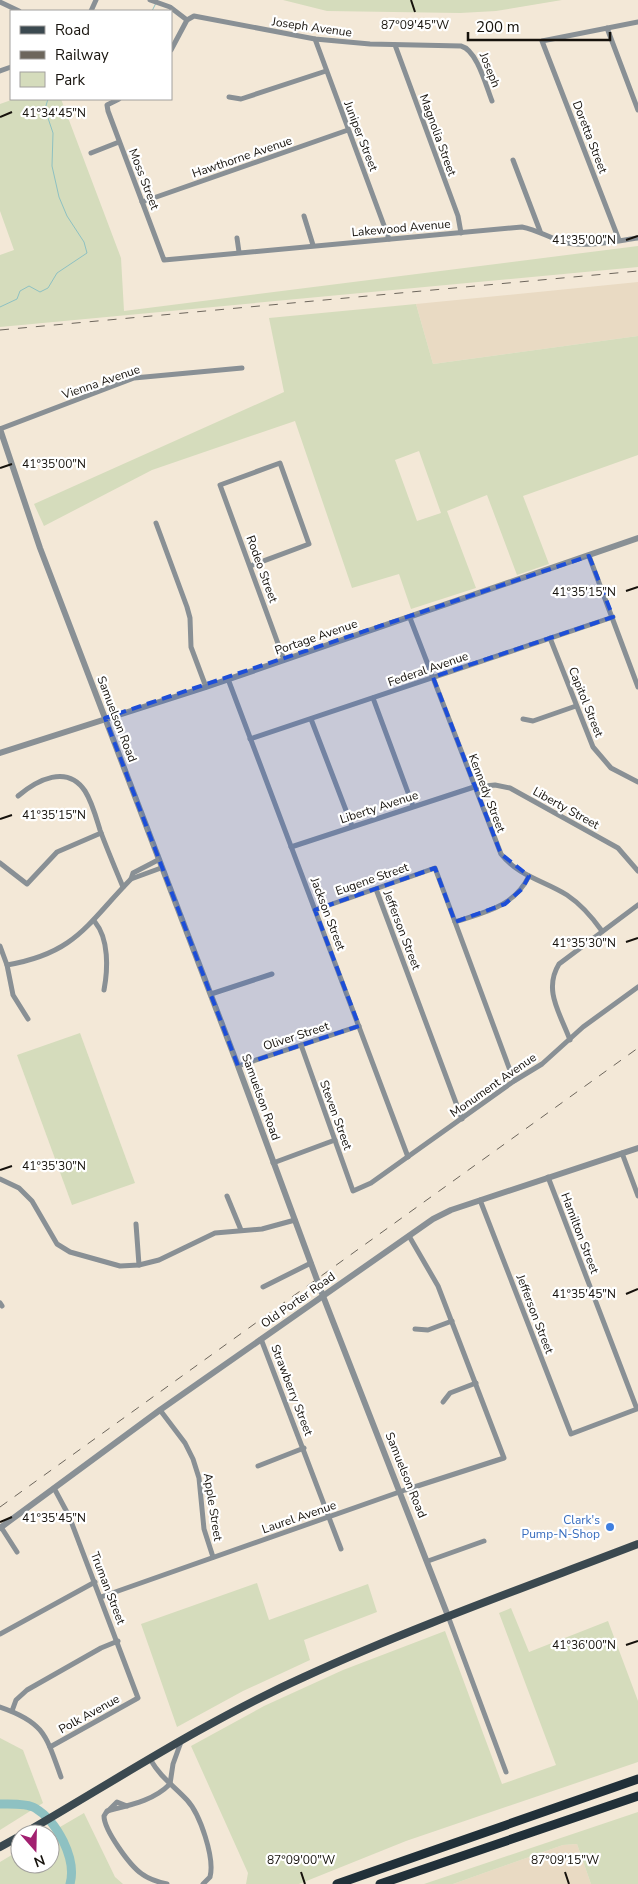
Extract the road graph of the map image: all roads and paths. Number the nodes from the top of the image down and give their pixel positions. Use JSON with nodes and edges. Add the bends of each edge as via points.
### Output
{"nodes":[{"id":1,"x":150,"y":0,"type":"edge"},
{"id":2,"x":0,"y":2,"type":"edge"},
{"id":3,"x":18,"y":10,"type":"edge"},
{"id":4,"x":171,"y":10,"type":"edge"},
{"id":5,"x":172,"y":10,"type":"edge"},
{"id":6,"x":187,"y":20,"type":"junction"},
{"id":7,"x":638,"y":22,"type":"edge"},
{"id":8,"x":608,"y":28,"type":"junction"},
{"id":9,"x":315,"y":39,"type":"junction"},
{"id":10,"x":394,"y":45,"type":"junction"},
{"id":11,"x":467,"y":47,"type":"joint"},
{"id":12,"x":172,"y":48,"type":"edge"},
{"id":13,"x":326,"y":71,"type":"junction"},
{"id":14,"x":229,"y":97,"type":"dead end"},
{"id":15,"x":117,"y":100,"type":"edge"},
{"id":16,"x":492,"y":102,"type":"dead end"},
{"id":17,"x":638,"y":110,"type":"edge"},
{"id":18,"x":348,"y":130,"type":"junction"},
{"id":19,"x":119,"y":142,"type":"junction"},
{"id":20,"x":91,"y":153,"type":"dead end"},
{"id":21,"x":513,"y":160,"type":"dead end"},
{"id":22,"x":142,"y":202,"type":"junction"},
{"id":23,"x":304,"y":216,"type":"dead end"},
{"id":24,"x":540,"y":232,"type":"junction"},
{"id":25,"x":462,"y":233,"type":"junction"},
{"id":26,"x":238,"y":238,"type":"dead end"},
{"id":27,"x":389,"y":238,"type":"junction"},
{"id":28,"x":638,"y":238,"type":"edge"},
{"id":29,"x":619,"y":240,"type":"junction"},
{"id":30,"x":313,"y":245,"type":"junction"},
{"id":31,"x":239,"y":252,"type":"junction"},
{"id":32,"x":164,"y":260,"type":"joint"},
{"id":33,"x":242,"y":368,"type":"dead end"},
{"id":34,"x":0,"y":429,"type":"edge"},
{"id":35,"x":156,"y":523,"type":"dead end"},
{"id":36,"x":638,"y":538,"type":"edge"},
{"id":37,"x":589,"y":556,"type":"junction"},
{"id":38,"x":250,"y":566,"type":"junction"},
{"id":39,"x":612,"y":617,"type":"junction"},
{"id":40,"x":410,"y":618,"type":"junction"},
{"id":41,"x":550,"y":638,"type":"junction"},
{"id":42,"x":284,"y":660,"type":"junction"},
{"id":43,"x":433,"y":677,"type":"junction"},
{"id":44,"x":228,"y":679,"type":"junction"},
{"id":45,"x":206,"y":687,"type":"junction"},
{"id":46,"x":638,"y":687,"type":"edge"},
{"id":47,"x":373,"y":698,"type":"junction"},
{"id":48,"x":576,"y":706,"type":"junction"},
{"id":49,"x":104,"y":718,"type":"junction"},
{"id":50,"x":311,"y":718,"type":"junction"},
{"id":51,"x":523,"y":719,"type":"dead end"},
{"id":52,"x":250,"y":739,"type":"junction"},
{"id":53,"x":0,"y":753,"type":"edge"},
{"id":54,"x":638,"y":782,"type":"edge"},
{"id":55,"x":474,"y":787,"type":"junction"},
{"id":56,"x":18,"y":796,"type":"dead end"},
{"id":57,"x":413,"y":806,"type":"junction"},
{"id":58,"x":352,"y":826,"type":"junction"},
{"id":59,"x":101,"y":833,"type":"junction"},
{"id":60,"x":291,"y":847,"type":"junction"},
{"id":61,"x":158,"y":860,"type":"junction"},
{"id":62,"x":0,"y":863,"type":"edge"},
{"id":63,"x":162,"y":868,"type":"junction"},
{"id":64,"x":638,"y":871,"type":"edge"},
{"id":65,"x":529,"y":876,"type":"junction"},
{"id":66,"x":132,"y":879,"type":"junction"},
{"id":67,"x":123,"y":887,"type":"junction"},
{"id":68,"x":376,"y":889,"type":"junction"},
{"id":69,"x":638,"y":905,"type":"edge"},
{"id":70,"x":315,"y":910,"type":"junction"},
{"id":71,"x":94,"y":922,"type":"junction"},
{"id":72,"x":455,"y":922,"type":"junction"},
{"id":73,"x":602,"y":931,"type":"junction"},
{"id":74,"x":0,"y":946,"type":"edge"},
{"id":75,"x":7,"y":965,"type":"junction"},
{"id":76,"x":272,"y":974,"type":"dead end"},
{"id":77,"x":638,"y":988,"type":"edge"},
{"id":78,"x":104,"y":990,"type":"dead end"},
{"id":79,"x":211,"y":994,"type":"junction"},
{"id":80,"x":28,"y":1019,"type":"dead end"},
{"id":81,"x":359,"y":1026,"type":"junction"},
{"id":82,"x":570,"y":1040,"type":"junction"},
{"id":83,"x":301,"y":1045,"type":"junction"},
{"id":84,"x":238,"y":1066,"type":"junction"},
{"id":85,"x":514,"y":1082,"type":"junction"},
{"id":86,"x":462,"y":1119,"type":"junction"},
{"id":87,"x":335,"y":1140,"type":"junction"},
{"id":88,"x":638,"y":1148,"type":"edge"},
{"id":89,"x":622,"y":1153,"type":"junction"},
{"id":90,"x":408,"y":1157,"type":"junction"},
{"id":91,"x":273,"y":1163,"type":"junction"},
{"id":92,"x":548,"y":1177,"type":"junction"},
{"id":93,"x":0,"y":1179,"type":"edge"},
{"id":94,"x":353,"y":1191,"type":"joint"},
{"id":95,"x":227,"y":1196,"type":"dead end"},
{"id":96,"x":638,"y":1196,"type":"edge"},
{"id":97,"x":480,"y":1200,"type":"junction"},
{"id":98,"x":295,"y":1220,"type":"junction"},
{"id":99,"x":136,"y":1224,"type":"dead end"},
{"id":100,"x":241,"y":1230,"type":"junction"},
{"id":101,"x":409,"y":1236,"type":"junction"},
{"id":102,"x":311,"y":1263,"type":"junction"},
{"id":103,"x":140,"y":1265,"type":"junction"},
{"id":104,"x":263,"y":1287,"type":"dead end"},
{"id":105,"x":323,"y":1296,"type":"junction"},
{"id":106,"x":452,"y":1321,"type":"junction"},
{"id":107,"x":415,"y":1328,"type":"dead end"},
{"id":108,"x":261,"y":1339,"type":"junction"},
{"id":109,"x":476,"y":1383,"type":"junction"},
{"id":110,"x":443,"y":1402,"type":"dead end"},
{"id":111,"x":637,"y":1409,"type":"edge"},
{"id":112,"x":160,"y":1410,"type":"junction"},
{"id":113,"x":304,"y":1448,"type":"junction"},
{"id":114,"x":258,"y":1466,"type":"dead end"},
{"id":115,"x":54,"y":1488,"type":"junction"},
{"id":116,"x":400,"y":1492,"type":"junction"},
{"id":117,"x":329,"y":1517,"type":"junction"},
{"id":118,"x":0,"y":1527,"type":"edge"},
{"id":119,"x":484,"y":1540,"type":"dead end"},
{"id":120,"x":638,"y":1544,"type":"edge"},
{"id":121,"x":341,"y":1549,"type":"dead end"},
{"id":122,"x":17,"y":1552,"type":"dead end"},
{"id":123,"x":213,"y":1557,"type":"junction"},
{"id":124,"x":428,"y":1561,"type":"junction"},
{"id":125,"x":95,"y":1582,"type":"junction"},
{"id":126,"x":102,"y":1597,"type":"junction"},
{"id":127,"x":448,"y":1616,"type":"junction"},
{"id":128,"x":0,"y":1634,"type":"edge"},
{"id":129,"x":118,"y":1641,"type":"junction"},
{"id":130,"x":138,"y":1698,"type":"joint"},
{"id":131,"x":0,"y":1707,"type":"edge"},
{"id":132,"x":12,"y":1711,"type":"junction"},
{"id":133,"x":181,"y":1742,"type":"junction"},
{"id":134,"x":50,"y":1747,"type":"junction"},
{"id":135,"x":150,"y":1759,"type":"junction"},
{"id":136,"x":506,"y":1772,"type":"dead end"},
{"id":137,"x":61,"y":1777,"type":"dead end"},
{"id":138,"x":638,"y":1779,"type":"edge"},
{"id":139,"x":170,"y":1784,"type":"junction"},
{"id":140,"x":638,"y":1796,"type":"edge"},
{"id":141,"x":40,"y":1824,"type":"edge"},
{"id":142,"x":167,"y":1884,"type":"edge"},
{"id":143,"x":203,"y":1884,"type":"edge"},
{"id":144,"x":337,"y":1884,"type":"edge"},
{"id":145,"x":380,"y":1884,"type":"edge"}],
"edges":[{"from":1,"to":4,"type":"street"},
{"from":2,"to":3,"type":"street"},
{"from":5,"to":6,"type":"street"},
{"from":6,"to":9,"type":"street","name":"Joseph Avenue","via":[[200,16]]},
{"from":6,"to":12,"type":"street"},
{"from":7,"to":8,"type":"street"},
{"from":8,"to":17,"type":"street"},
{"from":8,"to":29,"type":"street","name":"Doretta Street","via":[[542,41]]},
{"from":9,"to":10,"type":"street","name":"Joseph Avenue"},
{"from":9,"to":13,"type":"street","name":"Juniper Street"},
{"from":10,"to":11,"type":"street","name":"Joseph Avenue"},
{"from":10,"to":25,"type":"street","name":"Magnolia Street"},
{"from":11,"to":16,"type":"street","name":"Joseph","via":[[473,54]]},
{"from":13,"to":14,"type":"street","via":[[241,99]]},
{"from":13,"to":18,"type":"street","name":"Juniper Street"},
{"from":15,"to":19,"type":"street","name":"Moss Street","via":[[107,105]]},
{"from":18,"to":22,"type":"street","name":"Hawthorne Avenue"},
{"from":18,"to":27,"type":"street","name":"Juniper Street"},
{"from":19,"to":20,"type":"street"},
{"from":19,"to":22,"type":"street","name":"Moss Street"},
{"from":21,"to":24,"type":"street"},
{"from":22,"to":32,"type":"street","name":"Moss Street"},
{"from":23,"to":30,"type":"street"},
{"from":24,"to":25,"type":"street","name":"Lakewood Avenue","via":[[522,228]]},
{"from":24,"to":29,"type":"street","name":"Lakewood Avenue","via":[[576,244]]},
{"from":25,"to":27,"type":"street","name":"Lakewood Avenue"},
{"from":26,"to":31,"type":"street"},
{"from":27,"to":30,"type":"street","name":"Lakewood Avenue"},
{"from":28,"to":29,"type":"street","name":"Lakewood Avenue"},
{"from":30,"to":31,"type":"street","name":"Lakewood Avenue"},
{"from":31,"to":32,"type":"street","name":"Lakewood Avenue"},
{"from":33,"to":34,"type":"street","name":"Vienna Avenue","via":[[134,378]]},
{"from":34,"to":49,"type":"street","name":"Samuelson Road","via":[[39,547]]},
{"from":35,"to":45,"type":"street","via":[[187,607],[191,647]]},
{"from":36,"to":37,"type":"street","name":"Portage Avenue"},
{"from":37,"to":39,"type":"street"},
{"from":37,"to":40,"type":"street","name":"Portage Avenue"},
{"from":38,"to":38,"type":"street","name":"Rodeo Street","via":[[220,486],[280,463],[309,544]]},
{"from":38,"to":42,"type":"street","name":"Rodeo Street"},
{"from":39,"to":41,"type":"street","name":"Federal Avenue"},
{"from":39,"to":46,"type":"street"},
{"from":40,"to":42,"type":"street","name":"Portage Avenue"},
{"from":40,"to":43,"type":"street","name":"Kennedy Street"},
{"from":41,"to":43,"type":"street","name":"Federal Avenue"},
{"from":41,"to":48,"type":"street","name":"Capitol Street"},
{"from":42,"to":44,"type":"street","name":"Portage Avenue"},
{"from":43,"to":47,"type":"street","name":"Federal Avenue"},
{"from":43,"to":55,"type":"street","name":"Kennedy Street"},
{"from":44,"to":45,"type":"street","name":"Portage Avenue"},
{"from":44,"to":52,"type":"street","name":"Jackson Street"},
{"from":45,"to":49,"type":"street","name":"Portage Avenue"},
{"from":47,"to":50,"type":"street","name":"Federal Avenue"},
{"from":47,"to":57,"type":"street"},
{"from":48,"to":51,"type":"street","via":[[533,721]]},
{"from":48,"to":54,"type":"street","name":"Capitol Street","via":[[599,756],[611,768]]},
{"from":49,"to":53,"type":"street","name":"Portage Avenue"},
{"from":49,"to":61,"type":"street","name":"Samuelson Road"},
{"from":50,"to":52,"type":"street","name":"Federal Avenue"},
{"from":50,"to":58,"type":"street"},
{"from":52,"to":60,"type":"street","name":"Jackson Street"},
{"from":55,"to":57,"type":"street","name":"Liberty Avenue"},
{"from":55,"to":64,"type":"street","name":"Liberty Street","via":[[495,785],[516,792],[618,848]]},
{"from":55,"to":65,"type":"street","name":"Kennedy Street","via":[[501,854],[517,870]]},
{"from":56,"to":59,"type":"street","via":[[48,778],[72,779],[84,790]]},
{"from":57,"to":58,"type":"street","name":"Liberty Avenue"},
{"from":58,"to":60,"type":"street","name":"Liberty Avenue"},
{"from":59,"to":62,"type":"street","via":[[57,852],[27,884]]},
{"from":59,"to":67,"type":"street"},
{"from":60,"to":70,"type":"street","name":"Jackson Street"},
{"from":61,"to":63,"type":"street","name":"Samuelson Road"},
{"from":61,"to":66,"type":"street","via":[[134,873]]},
{"from":63,"to":66,"type":"street"},
{"from":63,"to":79,"type":"street","name":"Samuelson Road"},
{"from":65,"to":72,"type":"street","via":[[515,898]]},
{"from":65,"to":73,"type":"street","name":"Kennedy Street","via":[[574,900]]},
{"from":66,"to":67,"type":"street"},
{"from":67,"to":71,"type":"street"},
{"from":68,"to":70,"type":"street","name":"Eugene Street"},
{"from":68,"to":72,"type":"street","name":"Eugene Street","via":[[435,868]]},
{"from":68,"to":86,"type":"street","name":"Jefferson Street"},
{"from":69,"to":73,"type":"street"},
{"from":70,"to":81,"type":"street","name":"Jackson Street"},
{"from":71,"to":75,"type":"street","via":[[54,951]]},
{"from":71,"to":78,"type":"street","via":[[101,929],[104,942],[107,970]]},
{"from":72,"to":85,"type":"street"},
{"from":73,"to":82,"type":"street","via":[[559,964],[553,974],[551,987]]},
{"from":74,"to":75,"type":"street"},
{"from":75,"to":80,"type":"street","via":[[13,995]]},
{"from":76,"to":79,"type":"street"},
{"from":77,"to":82,"type":"street","name":"Monument Avenue"},
{"from":79,"to":84,"type":"street","name":"Samuelson Road"},
{"from":81,"to":83,"type":"street","name":"Oliver Street"},
{"from":81,"to":90,"type":"street","name":"Jackson Street"},
{"from":82,"to":85,"type":"street","name":"Monument Avenue"},
{"from":83,"to":84,"type":"street","name":"Oliver Street"},
{"from":83,"to":87,"type":"street","name":"Steven Street"},
{"from":84,"to":91,"type":"street","name":"Samuelson Road"},
{"from":85,"to":86,"type":"street","name":"Monument Avenue"},
{"from":86,"to":90,"type":"street","name":"Monument Avenue"},
{"from":87,"to":91,"type":"street"},
{"from":87,"to":94,"type":"street","name":"Steven Street"},
{"from":88,"to":89,"type":"street","name":"Old Porter Road"},
{"from":89,"to":92,"type":"street","name":"Old Porter Road"},
{"from":89,"to":96,"type":"street"},
{"from":90,"to":94,"type":"street","name":"Monument Avenue","via":[[371,1183]]},
{"from":91,"to":98,"type":"street","name":"Samuelson Road"},
{"from":92,"to":97,"type":"street","name":"Old Porter Road"},
{"from":92,"to":111,"type":"street","name":"Hamilton Street"},
{"from":93,"to":103,"type":"street","via":[[26,1195],[53,1239],[64,1248],[108,1264]]},
{"from":95,"to":100,"type":"street"},
{"from":97,"to":101,"type":"street","name":"Old Porter Road","via":[[433,1219]]},
{"from":97,"to":111,"type":"street","name":"Jefferson Street","via":[[570,1434]]},
{"from":98,"to":100,"type":"street","via":[[273,1227]]},
{"from":98,"to":102,"type":"street","name":"Samuelson Road"},
{"from":99,"to":103,"type":"street"},
{"from":100,"to":103,"type":"street","via":[[215,1233],[172,1255]]},
{"from":101,"to":105,"type":"street","name":"Old Porter Road"},
{"from":101,"to":106,"type":"street","via":[[432,1272]]},
{"from":102,"to":104,"type":"street"},
{"from":102,"to":105,"type":"street","name":"Samuelson Road"},
{"from":105,"to":108,"type":"street","name":"Old Porter Road"},
{"from":105,"to":116,"type":"street","name":"Samuelson Road"},
{"from":106,"to":107,"type":"street","via":[[428,1330]]},
{"from":106,"to":109,"type":"street"},
{"from":108,"to":112,"type":"street","name":"Old Porter Road"},
{"from":108,"to":113,"type":"street","name":"Strawberry Street"},
{"from":109,"to":110,"type":"street","via":[[450,1393]]},
{"from":109,"to":116,"type":"street","name":"Laurel Avenue","via":[[504,1458]]},
{"from":112,"to":115,"type":"street","name":"Old Porter Road"},
{"from":112,"to":123,"type":"street","name":"Apple Street","via":[[194,1459],[204,1529]]},
{"from":113,"to":114,"type":"street","name":"Strawberry Street"},
{"from":113,"to":117,"type":"street","name":"Strawberry Street"},
{"from":115,"to":118,"type":"street","name":"Old Porter Road"},
{"from":115,"to":125,"type":"street","name":"Truman Street","via":[[67,1509]]},
{"from":116,"to":117,"type":"street","name":"Laurel Avenue"},
{"from":116,"to":124,"type":"street","name":"Samuelson Road"},
{"from":117,"to":121,"type":"street","name":"Strawberry Street"},
{"from":117,"to":123,"type":"street","name":"Laurel Avenue"},
{"from":118,"to":122,"type":"street"},
{"from":119,"to":124,"type":"street"},
{"from":120,"to":127,"type":"main road"},
{"from":123,"to":126,"type":"street","name":"Laurel Avenue"},
{"from":124,"to":127,"type":"street","name":"Samuelson Road"},
{"from":125,"to":126,"type":"street","name":"Truman Street"},
{"from":125,"to":128,"type":"street"},
{"from":126,"to":129,"type":"street","name":"Truman Street"},
{"from":127,"to":133,"type":"main road","via":[[304,1677]]},
{"from":127,"to":136,"type":"street","name":"Samuelson Road"},
{"from":129,"to":130,"type":"street","name":"Truman Street"},
{"from":129,"to":132,"type":"street","via":[[27,1690],[16,1700]]},
{"from":130,"to":134,"type":"street","name":"Polk Avenue"},
{"from":131,"to":132,"type":"street"},
{"from":132,"to":134,"type":"street","via":[[42,1730]]},
{"from":133,"to":135,"type":"main road"},
{"from":133,"to":139,"type":"street"},
{"from":134,"to":137,"type":"street"},
{"from":135,"to":139,"type":"street"},
{"from":135,"to":141,"type":"main road"},
{"from":138,"to":144,"type":"highway"},
{"from":139,"to":142,"type":"street","via":[[162,1792],[127,1806],[117,1802],[107,1811],[104,1820],[136,1870],[152,1880]]},
{"from":139,"to":143,"type":"street","via":[[188,1801],[202,1831],[212,1872]]},
{"from":140,"to":145,"type":"highway"}]}
